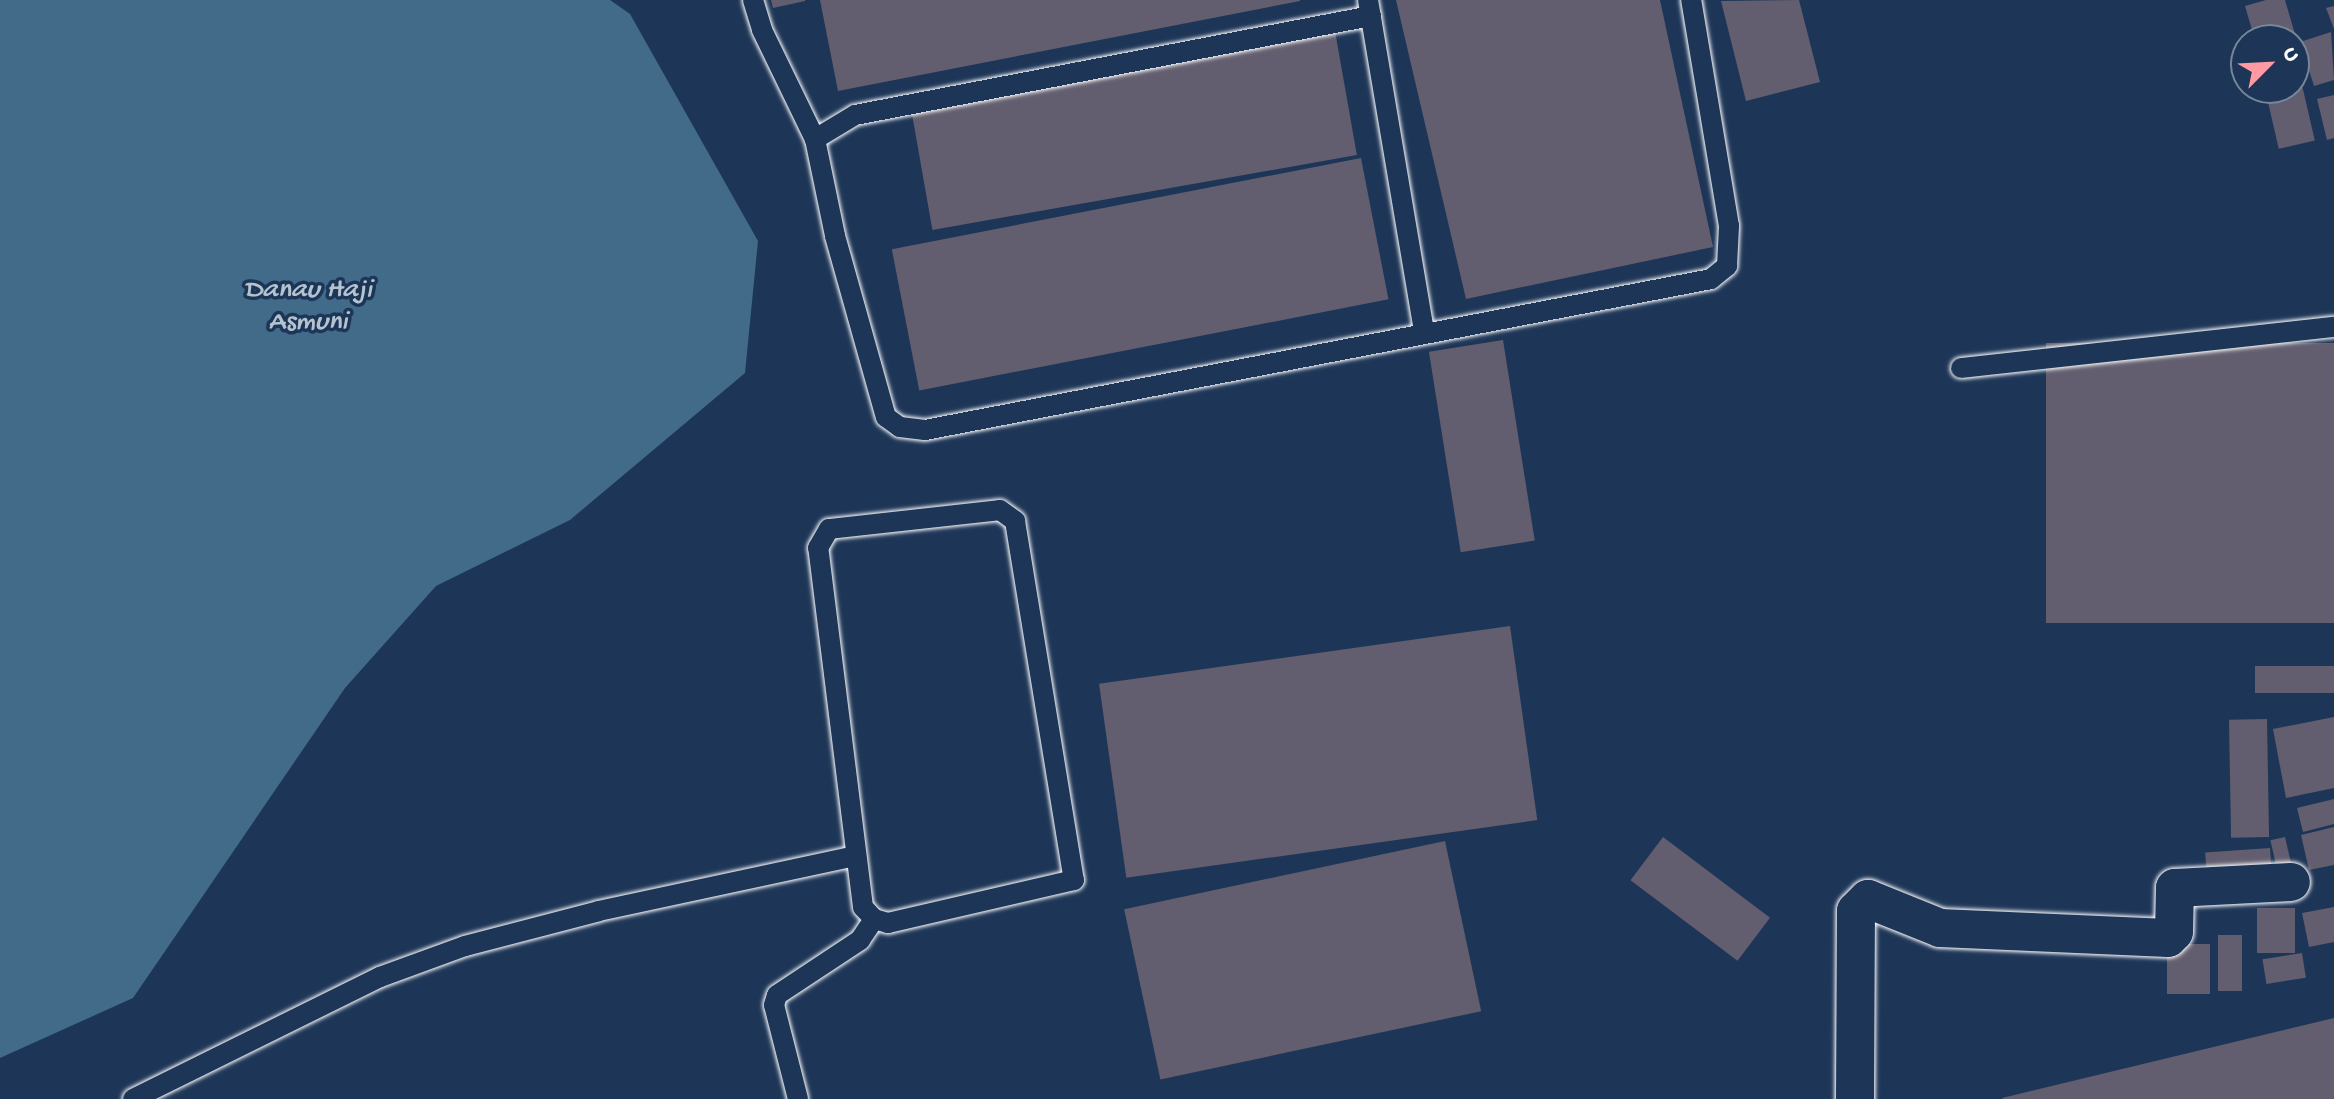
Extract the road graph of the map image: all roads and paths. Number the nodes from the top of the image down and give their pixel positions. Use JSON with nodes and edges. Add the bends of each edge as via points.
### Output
{"nodes":[{"id":1,"x":753,"y":0,"type":"edge"},
{"id":2,"x":1691,"y":0,"type":"edge"},
{"id":3,"x":1370,"y":8,"type":"edge"},
{"id":4,"x":815,"y":139,"type":"junction"},
{"id":5,"x":2334,"y":327,"type":"edge"},
{"id":6,"x":1424,"y":331,"type":"junction"},
{"id":7,"x":1961,"y":368,"type":"dead end"},
{"id":8,"x":856,"y":856,"type":"junction"},
{"id":9,"x":2291,"y":882,"type":"dead end"},
{"id":10,"x":874,"y":919,"type":"junction"},
{"id":11,"x":133,"y":1099,"type":"edge"},
{"id":12,"x":798,"y":1099,"type":"edge"},
{"id":13,"x":1855,"y":1099,"type":"edge"}],
"edges":[{"from":1,"to":4,"type":"lane","via":[[762,30]]},
{"from":2,"to":6,"type":"lane","via":[[1729,226],[1727,266],[1711,279]]},
{"from":3,"to":4,"type":"lane","via":[[855,115]]},
{"from":3,"to":6,"type":"lane"},
{"from":4,"to":6,"type":"lane","via":[[886,417],[900,427],[925,430]]},
{"from":5,"to":7,"type":"lane"},
{"from":8,"to":10,"type":"lane","via":[[863,907]]},
{"from":8,"to":10,"type":"lane","via":[[818,548],[821,536],[829,529],[1008,513],[1015,521],[1074,880],[888,923]]},
{"from":8,"to":11,"type":"lane","via":[[599,911],[465,946],[380,977]]},
{"from":9,"to":13,"type":"street","via":[[2175,888],[2174,932],[2168,938],[1940,928],[1868,899],[1856,911]]},
{"from":10,"to":12,"type":"lane","via":[[860,940],[777,995],[774,1005]]}]}
